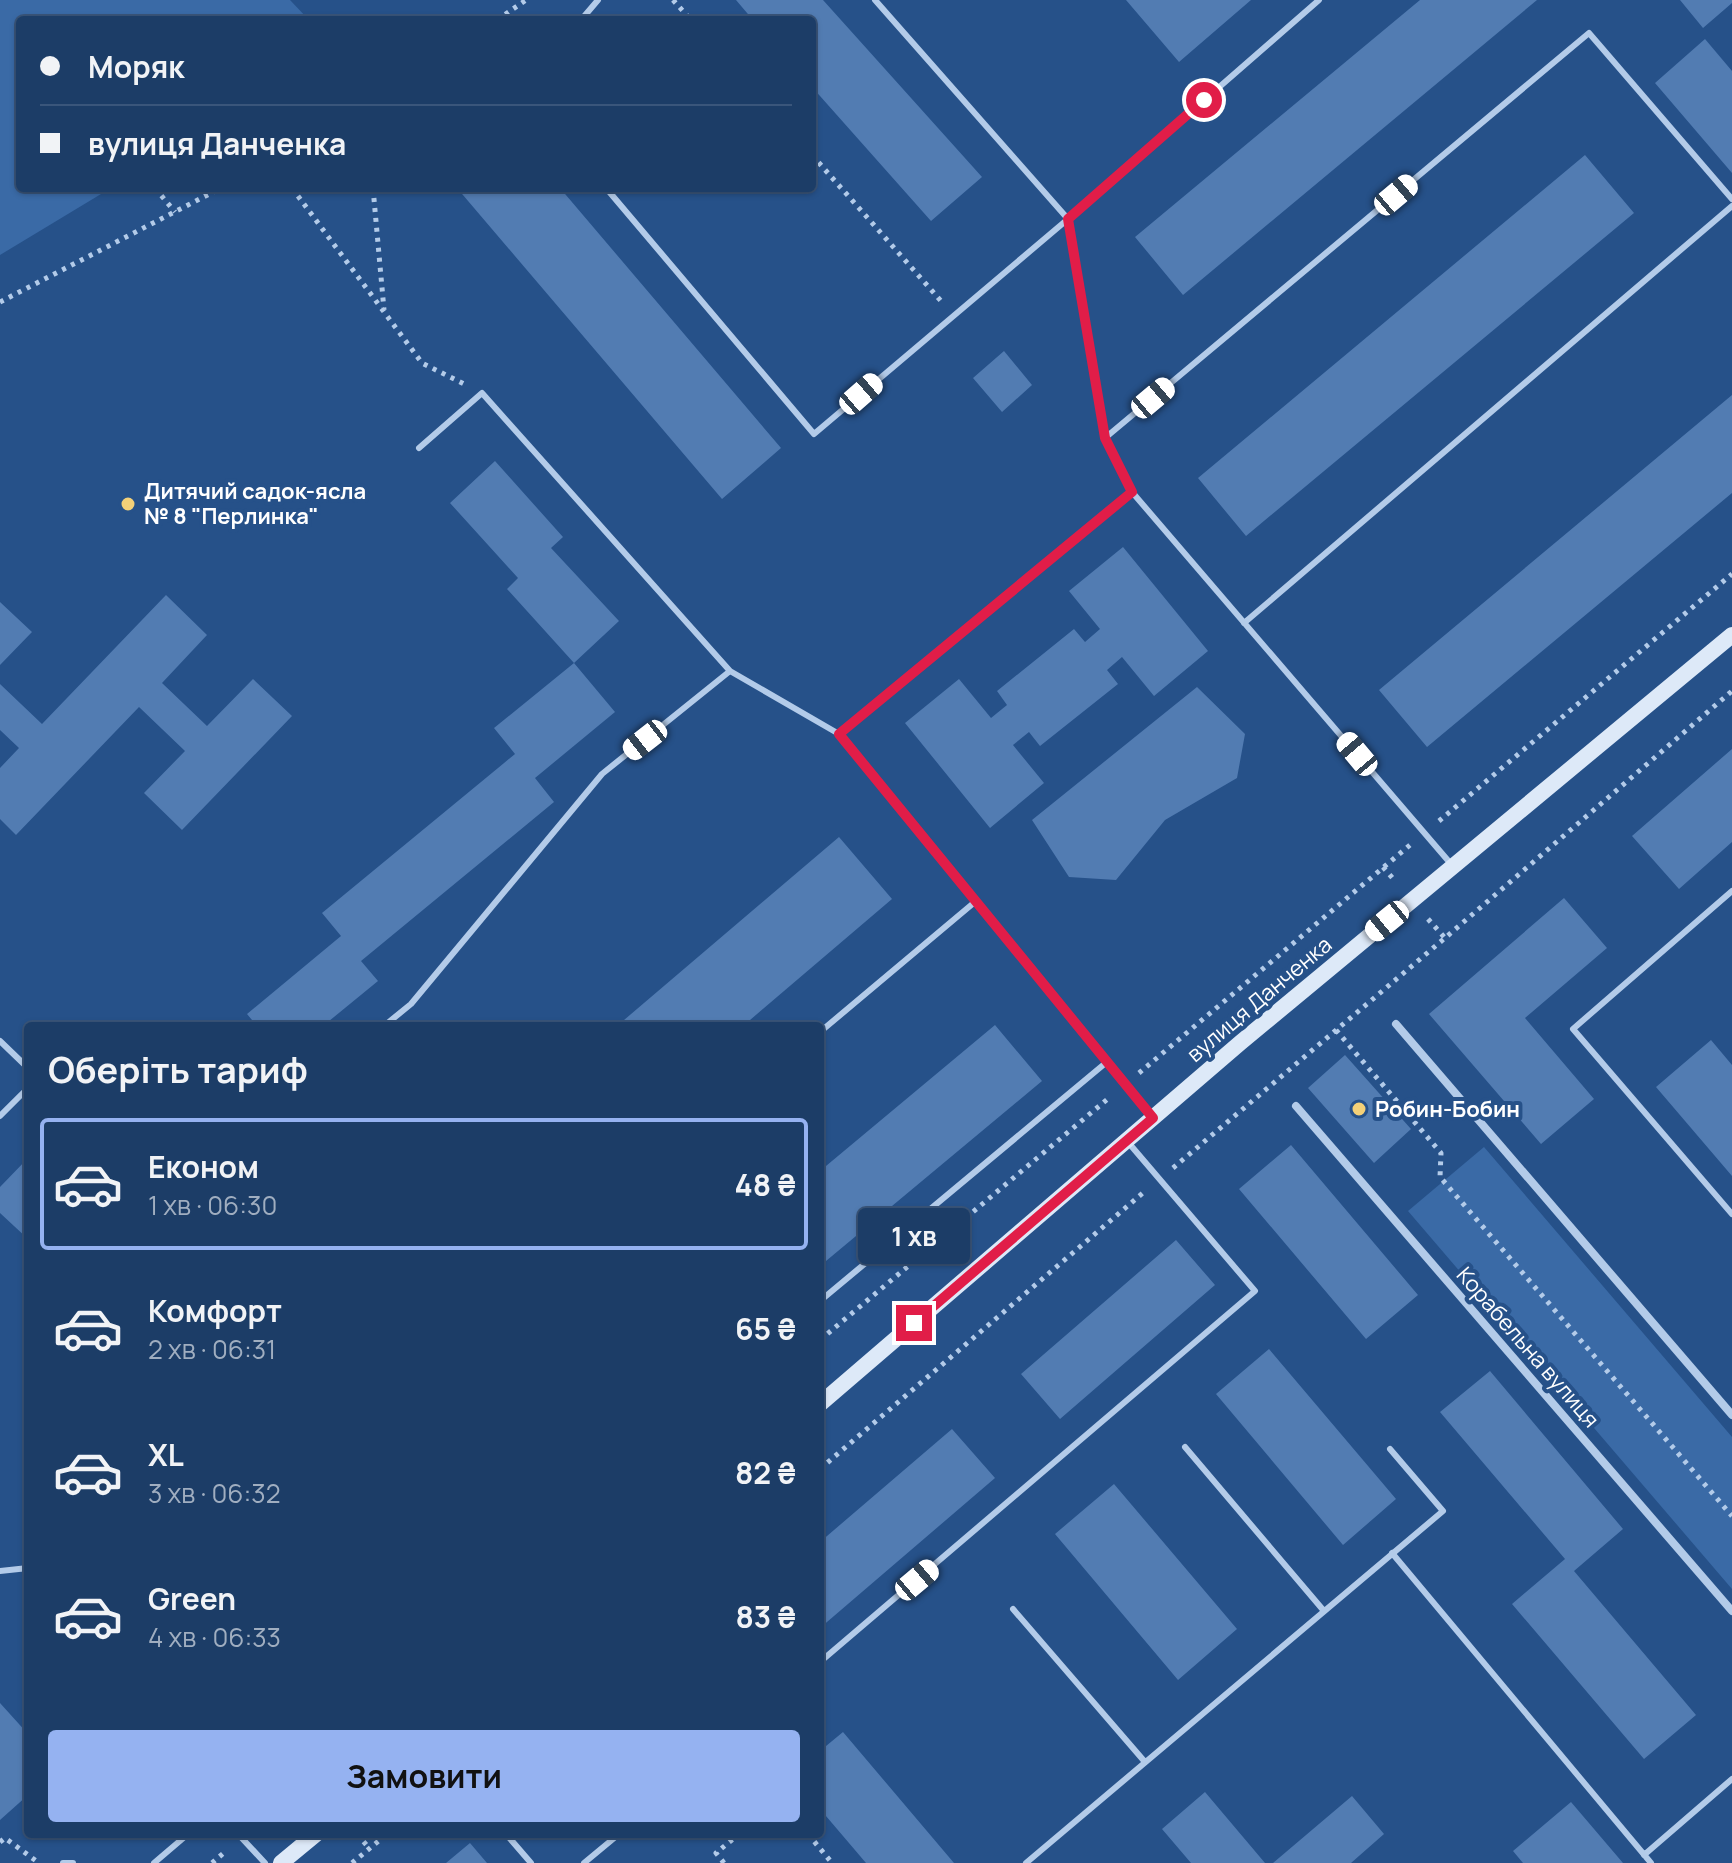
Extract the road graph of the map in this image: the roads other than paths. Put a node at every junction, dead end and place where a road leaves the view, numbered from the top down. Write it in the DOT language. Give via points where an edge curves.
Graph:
graph roads {
  1 [pos="598,0"];
  2 [pos="875,0"];
  3 [pos="1318,0"];
  4 [pos="584,16"];
  5 [pos="609,192"];
  6 [pos="1732,199"];
  7 [pos="1732,206"];
  8 [pos="1068,219"];
  9 [pos="1105,438"];
  10 [pos="419,448"];
  11 [pos="1132,492"];
  12 [pos="1244,623"];
  13 [pos="1732,635"];
  14 [pos="730,671"];
  15 [pos="839,734"];
  16 [pos="1453,866"];
  17 [pos="1732,891"];
  18 [pos="976,901"];
  19 [pos="389,1022"];
  20 [pos="1396,1024"];
  21 [pos="824,1029"];
  22 [pos="0,1041"];
  23 [pos="1108,1061"];
  24 [pos="24,1064"];
  25 [pos="24,1092"];
  26 [pos="1296,1106"];
  27 [pos="0,1116"];
  28 [pos="1153,1118"];
  29 [pos="1127,1141"];
  30 [pos="1732,1214"];
  31 [pos="824,1298"];
  32 [pos="824,1401"];
  33 [pos="1732,1415"];
  34 [pos="1185,1447"];
  35 [pos="1390,1449"];
  36 [pos="1392,1553"];
  37 [pos="24,1568"];
  38 [pos="0,1571"];
  39 [pos="1013,1609"];
  40 [pos="1324,1611"];
  41 [pos="1732,1611"];
  42 [pos="824,1659"];
  43 [pos="1145,1762"];
  44 [pos="1732,1779"];
  45 [pos="183,1838"];
  46 [pos="242,1838"];
  47 [pos="312,1838"];
  48 [pos="509,1838"];
  49 [pos="614,1838"];
  50 [pos="1644,1855"];
  51 [pos="289,1861"];
  52 [pos="63,1863"];
  53 [pos="73,1863"];
  54 [pos="154,1863"];
  55 [pos="265,1863"];
  56 [pos="531,1863"];
  57 [pos="584,1863"];
  58 [pos="1026,1863"];
  59 [pos="1651,1863"];
  1 -- 4 [label="lane"];
  2 -- 8 [label="lane"];
  3 -- 8 [label="lane"];
  5 -- 8 [label="lane" via="814,434"];
  6 -- 9 [label="lane" via="1589,33"];
  7 -- 12 [label="lane"];
  8 -- 9 [label="lane"];
  9 -- 11 [label="lane"];
  10 -- 14 [label="lane" via="482,393"];
  11 -- 12 [label="lane"];
  11 -- 15 [label="lane"];
  12 -- 16 [label="lane"];
  13 -- 16 [label="street, вулиця Данченка"];
  14 -- 15 [label="lane"];
  14 -- 19 [label="lane" via="602,774 411,1004"];
  15 -- 18 [label="lane"];
  16 -- 28 [label="street, вулиця Данченка"];
  17 -- 30 [label="lane" via="1573,1029"];
  18 -- 21 [label="lane"];
  18 -- 23 [label="lane"];
  20 -- 33 [label="street"];
  22 -- 24 [label="lane"];
  23 -- 28 [label="lane"];
  23 -- 31 [label="lane"];
  25 -- 27 [label="lane"];
  26 -- 41 [label="street, Корабельна вулиця"];
  28 -- 29 [label="street, вулиця Данченка"];
  29 -- 32 [label="street, вулиця Данченка"];
  29 -- 42 [label="lane" via="1255,1291"];
  34 -- 40 [label="lane"];
  35 -- 36 [label="lane" via="1443,1511"];
  36 -- 40 [label="lane"];
  36 -- 50 [label="lane"];
  37 -- 38 [label="lane"];
  39 -- 43 [label="lane"];
  40 -- 43 [label="lane"];
  43 -- 58 [label="lane"];
  44 -- 50 [label="lane"];
  45 -- 54 [label="lane"];
  46 -- 55 [label="lane"];
  47 -- 51 [label="street"];
  48 -- 56 [label="lane"];
  49 -- 57 [label="lane"];
  50 -- 59 [label="lane"];
  52 -- 53 [label="lane"];
}
